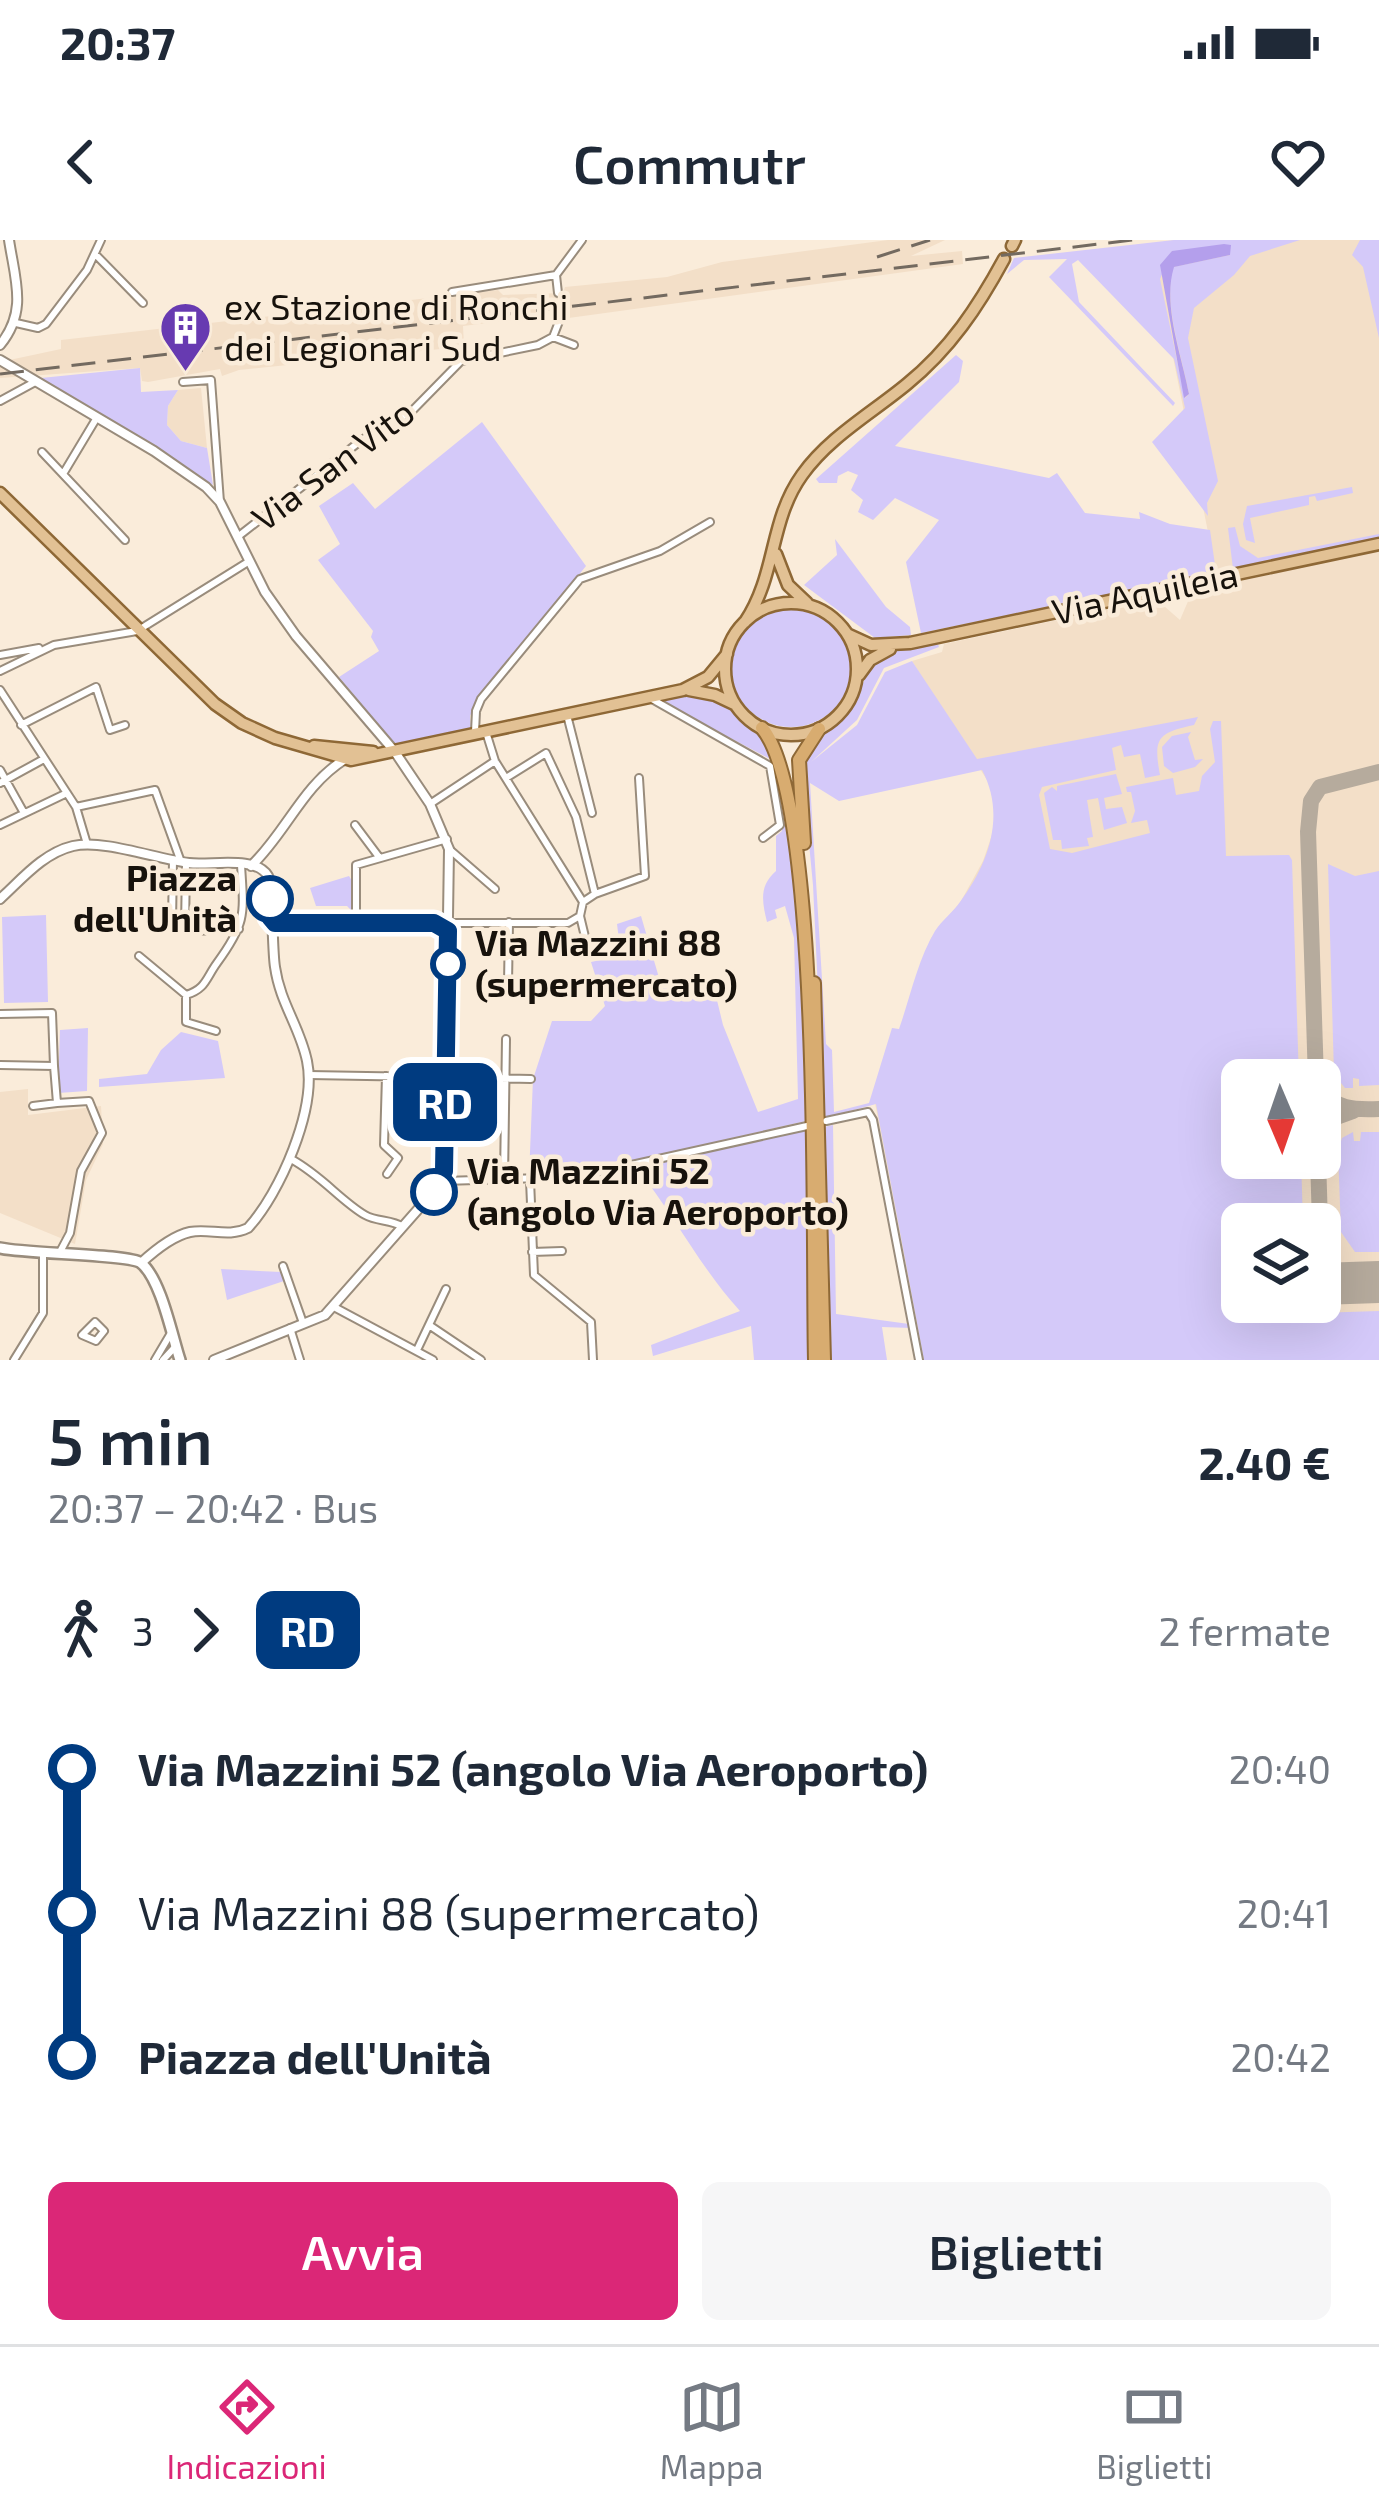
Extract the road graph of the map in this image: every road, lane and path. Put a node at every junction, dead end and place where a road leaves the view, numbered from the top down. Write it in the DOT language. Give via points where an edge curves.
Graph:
graph roads {
  1 [pos="9,240"];
  2 [pos="101,240"];
  3 [pos="582,240"];
  4 [pos="95,254"];
  5 [pos="1004,259"];
  6 [pos="556,275"];
  7 [pos="452,292"];
  8 [pos="558,293"];
  9 [pos="143,303"];
  10 [pos="560,319"];
  11 [pos="16,323"];
  12 [pos="553,338"];
  13 [pos="0,345"];
  14 [pos="574,345"];
  15 [pos="0,360"];
  16 [pos="35,382"];
  17 [pos="183,382"];
  18 [pos="0,401"];
  19 [pos="96,419"];
  20 [pos="42,452"];
  21 [pos="63,473"];
  22 [pos="0,493"];
  23 [pos="220,502"];
  24 [pos="710,522"];
  25 [pos="240,535"];
  26 [pos="125,540"];
  27 [pos="776,540"];
  28 [pos="1379,544"];
  29 [pos="248,562"];
  30 [pos="809,605"];
  31 [pos="745,622"];
  32 [pos="137,631"];
  33 [pos="847,634"];
  34 [pos="910,643"];
  35 [pos="727,654"];
  36 [pos="0,655"];
  37 [pos="14,657"];
  38 [pos="0,671"];
  39 [pos="856,680"];
  40 [pos="0,690"];
  41 [pos="683,690"];
  42 [pos="656,697"];
  43 [pos="736,706"];
  44 [pos="567,715"];
  45 [pos="125,724"];
  46 [pos="21,725"];
  47 [pos="762,728"];
  48 [pos="819,729"];
  49 [pos="481,733"];
  50 [pos="273,737"];
  51 [pos="313,752"];
  52 [pos="376,752"];
  53 [pos="395,752"];
  54 [pos="44,759"];
  55 [pos="344,759"];
  56 [pos="495,761"];
  57 [pos="0,770"];
  58 [pos="319,778"];
  59 [pos="506,778"];
  60 [pos="639,778"];
  61 [pos="3,782"];
  62 [pos="67,794"];
  63 [pos="430,804"];
  64 [pos="76,807"];
  65 [pos="24,813"];
  66 [pos="592,813"];
  67 [pos="0,825"];
  68 [pos="355,825"];
  69 [pos="763,838"];
  70 [pos="87,844"];
  71 [pos="448,844"];
  72 [pos="379,857"];
  73 [pos="179,865"];
  74 [pos="246,865"];
  75 [pos="495,889"];
  76 [pos="596,894"];
  77 [pos="0,899"];
  78 [pos="583,902"];
  79 [pos="580,916"];
  80 [pos="355,917"];
  81 [pos="271,921"];
  82 [pos="508,922"];
  83 [pos="445,926"];
  84 [pos="185,928"];
  85 [pos="239,928"];
  86 [pos="586,945"];
  87 [pos="139,956"];
  88 [pos="508,984"];
  89 [pos="185,995"];
  90 [pos="0,1014"];
  91 [pos="215,1031"];
  92 [pos="506,1039"];
  93 [pos="0,1065"];
  94 [pos="54,1066"];
  95 [pos="309,1075"];
  96 [pos="386,1076"];
  97 [pos="445,1078"];
  98 [pos="505,1078"];
  99 [pos="531,1079"];
  100 [pos="57,1103"];
  101 [pos="33,1106"];
  102 [pos="826,1121"];
  103 [pos="807,1126"];
  104 [pos="292,1159"];
  105 [pos="387,1174"];
  106 [pos="443,1180"];
  107 [pos="530,1180"];
  108 [pos="504,1181"];
  109 [pos="404,1228"];
  110 [pos="0,1248"];
  111 [pos="61,1250"];
  112 [pos="562,1251"];
  113 [pos="532,1252"];
  114 [pos="43,1255"];
  115 [pos="141,1263"];
  116 [pos="283,1266"];
  117 [pos="446,1289"];
  118 [pos="334,1307"];
  119 [pos="303,1323"];
  120 [pos="428,1324"];
  121 [pos="290,1328"];
  122 [pos="171,1333"];
  123 [pos="176,1347"];
  124 [pos="417,1350"];
  125 [pos="158,1358"];
  126 [pos="479,1359"];
  127 [pos="14,1360"];
  128 [pos="180,1360"];
  129 [pos="214,1360"];
  130 [pos="300,1360"];
  131 [pos="433,1360"];
  132 [pos="593,1360"];
  133 [pos="819,1360"];
  134 [pos="919,1360"];
  1 -- 11 [label="street"];
  2 -- 4 [label="street"];
  3 -- 6 [label="street"];
  4 -- 9 [label="street"];
  4 -- 11 [label="street" via="46,324"];
  5 -- 27 [label="main road" via="938,356 811,464"];
  6 -- 7 [label="street"];
  6 -- 8 [label="street"];
  10 -- 12 [label="street"];
  11 -- 13 [label="street"];
  12 -- 14 [label="street"];
  12 -- 25 [label="street, Via San Vito" via="461,361 410,412"];
  15 -- 16 [label="street"];
  16 -- 18 [label="street"];
  16 -- 19 [label="street"];
  17 -- 23 [label="street" via="211,380"];
  19 -- 21 [label="street"];
  19 -- 23 [label="street"];
  20 -- 21 [label="street"];
  21 -- 26 [label="street"];
  22 -- 32 [label="main road"];
  23 -- 25 [label="street"];
  24 -- 49 [label="street" via="660,551 580,579 481,699"];
  25 -- 29 [label="street"];
  27 -- 30 [label="main road" via="788,585"];
  27 -- 31 [label="main road" via="763,595"];
  28 -- 34 [label="main road, Via Aquileia"];
  29 -- 32 [label="street"];
  29 -- 53 [label="street" via="296,636"];
  30 -- 31 [label="main road" via="779,604"];
  30 -- 33 [label="main road"];
  31 -- 35 [label="main road"];
  32 -- 37 [label="street"];
  32 -- 50 [label="main road" via="215,704"];
  33 -- 34 [label="main road, Via Aquileia" via="871,645"];
  33 -- 39 [label="main road"];
  34 -- 39 [label="main road, Via Aquileia" via="870,660"];
  35 -- 41 [label="main road"];
  35 -- 43 [label="main road"];
  36 -- 37 [label="street"];
  37 -- 38 [label="street"];
  39 -- 48 [label="main road" via="848,703"];
  40 -- 46 [label="street"];
  41 -- 42 [label="main road"];
  41 -- 43 [label="main road"];
  42 -- 44 [label="main road"];
  42 -- 69 [label="street" via="770,766 780,825"];
  43 -- 47 [label="main road"];
  44 -- 49 [label="main road"];
  44 -- 66 [label="street"];
  45 -- 46 [label="street" via="110,730 96,688"];
  46 -- 54 [label="street"];
  47 -- 48 [label="main road" via="794,735"];
  47 -- 133 [label="highway" via="787,786 800,885"];
  48 -- 133 [label="highway" via="803,749 798,774 818,1056"];
  49 -- 53 [label="main road"];
  49 -- 56 [label="street"];
  50 -- 51 [label="main road"];
  50 -- 52 [label="main road"];
  51 -- 55 [label="main road"];
  51 -- 58 [label="street" via="322,762"];
  52 -- 53 [label="main road"];
  52 -- 55 [label="street"];
  53 -- 55 [label="main road"];
  53 -- 63 [label="street"];
  54 -- 61 [label="street"];
  54 -- 62 [label="street"];
  55 -- 58 [label="street"];
  56 -- 59 [label="street"];
  56 -- 63 [label="street"];
  57 -- 61 [label="street"];
  58 -- 74 [label="street" via="269,852"];
  59 -- 76 [label="street" via="546,753 576,818"];
  59 -- 78 [label="street"];
  60 -- 76 [label="street" via="645,876"];
  61 -- 65 [label="street"];
  62 -- 64 [label="street"];
  62 -- 65 [label="street"];
  63 -- 71 [label="street"];
  64 -- 70 [label="street"];
  64 -- 73 [label="street" via="155,790"];
  65 -- 67 [label="street"];
  68 -- 72 [label="street"];
  70 -- 73 [label="street"];
  70 -- 77 [label="street" via="42,861"];
  71 -- 72 [label="street"];
  71 -- 75 [label="street"];
  71 -- 83 [label="street"];
  72 -- 80 [label="street" via="355,867"];
  73 -- 74 [label="street"];
  73 -- 84 [label="street"];
  73 -- 84 [label="street" via="170,919"];
  74 -- 81 [label="street" via="270,881"];
  74 -- 85 [label="street"];
  76 -- 78 [label="street"];
  78 -- 79 [label="street"];
  79 -- 82 [label="street"];
  79 -- 86 [label="street"];
  80 -- 81 [label="street"];
  80 -- 83 [label="street"];
  81 -- 95 [label="street" via="279,995"];
  82 -- 83 [label="street"];
  82 -- 88 [label="street"];
  83 -- 97 [label="street"];
  84 -- 85 [label="street"];
  85 -- 89 [label="street" via="204,986"];
  87 -- 89 [label="street"];
  89 -- 91 [label="street" via="186,1022"];
  90 -- 94 [label="street" via="52,1013"];
  92 -- 98 [label="street"];
  93 -- 94 [label="street"];
  94 -- 100 [label="street"];
  95 -- 96 [label="street"];
  95 -- 104 [label="street"];
  96 -- 97 [label="street"];
  96 -- 105 [label="street" via="384,1145 398,1158"];
  97 -- 98 [label="street"];
  97 -- 106 [label="street"];
  98 -- 99 [label="street"];
  98 -- 108 [label="street"];
  100 -- 101 [label="street"];
  100 -- 111 [label="street" via="89,1100 102,1133 81,1171"];
  102 -- 134 [label="street" via="862,1112 873,1120"];
  103 -- 107 [label="street" via="577,1177"];
  104 -- 109 [label="street" via="368,1218"];
  104 -- 115 [label="street" via="248,1228 191,1232"];
  106 -- 108 [label="street"];
  106 -- 109 [label="street"];
  107 -- 108 [label="street"];
  107 -- 113 [label="street"];
  109 -- 118 [label="street"];
  110 -- 114 [label="main road"];
  112 -- 113 [label="street"];
  113 -- 132 [label="street" via="534,1275 591,1322"];
  114 -- 115 [label="main road"];
  114 -- 127 [label="street" via="43,1312"];
  115 -- 122 [label="main road"];
  116 -- 119 [label="street"];
  117 -- 120 [label="street"];
  118 -- 119 [label="street"];
  118 -- 124 [label="street"];
  119 -- 121 [label="street"];
  120 -- 124 [label="street"];
  120 -- 126 [label="street"];
  121 -- 129 [label="street"];
  121 -- 130 [label="street"];
  122 -- 123 [label="main road"];
  122 -- 125 [label="street"];
  123 -- 125 [label="street"];
  123 -- 128 [label="main road"];
  124 -- 131 [label="street"];
}
